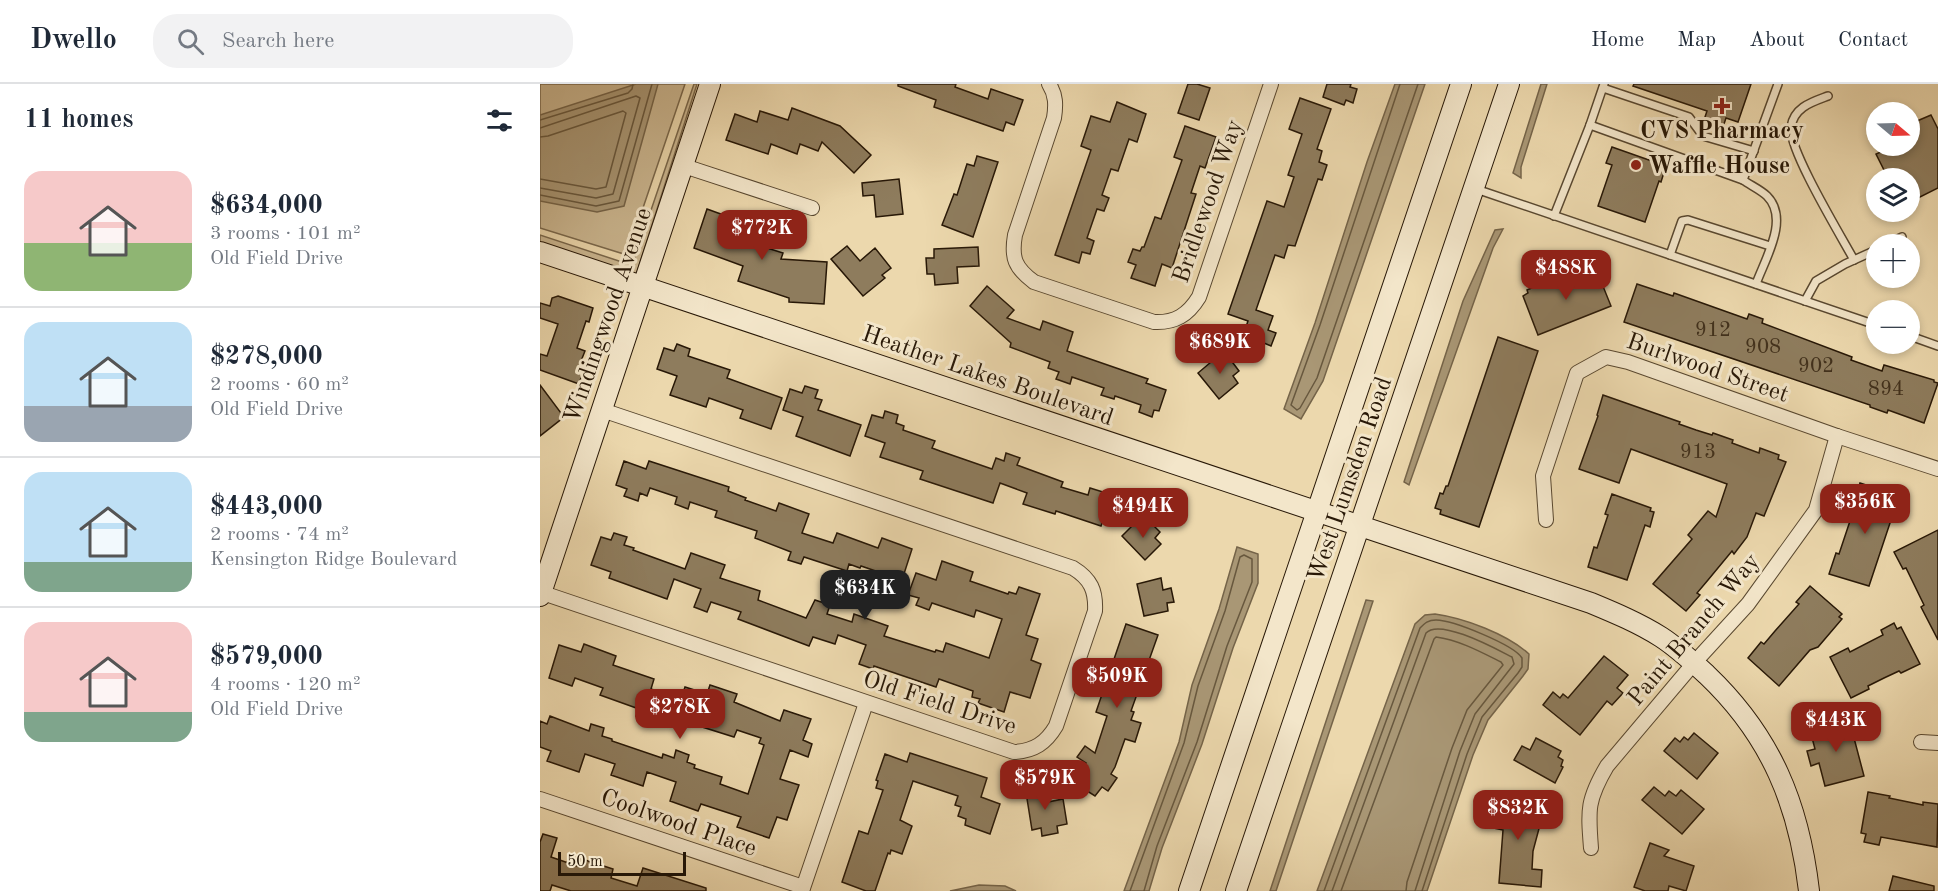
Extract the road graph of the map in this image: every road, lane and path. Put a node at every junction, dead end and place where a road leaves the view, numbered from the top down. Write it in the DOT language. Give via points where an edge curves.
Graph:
graph roads {
  1 [pos="710,84"];
  2 [pos="1049,84"];
  3 [pos="1271,84"];
  4 [pos="1461,84"];
  5 [pos="1778,84"];
  6 [pos="1603,86"];
  7 [pos="1505,88"];
  8 [pos="1828,96"];
  9 [pos="1590,124"];
  10 [pos="1754,151"];
  11 [pos="684,166"];
  12 [pos="1743,180"];
  13 [pos="1474,188"];
  14 [pos="812,208"];
  15 [pos="1554,216"];
  16 [pos="1770,246"];
  17 [pos="540,252"];
  18 [pos="1670,255"];
  19 [pos="1866,255"];
  20 [pos="1854,260"];
  21 [pos="1756,284"];
  22 [pos="644,287"];
  23 [pos="1805,301"];
  24 [pos="1866,322"];
  25 [pos="1920,340"];
  26 [pos="1938,346"];
  27 [pos="602,410"];
  28 [pos="1837,436"];
  29 [pos="1938,468"];
  30 [pos="1316,512"];
  31 [pos="1546,520"];
  32 [pos="1360,527"];
  33 [pos="540,593"];
  34 [pos="1694,663"];
  35 [pos="866,703"];
  36 [pos="1921,742"];
  37 [pos="1938,742"];
  38 [pos="540,799"];
  39 [pos="1591,848"];
  40 [pos="803,889"];
  41 [pos="1189,891"];
  42 [pos="1236,891"];
  43 [pos="1809,891"];
  1 -- 11 [label="street, Windingwood Avenue"];
  2 -- 3 [label="street, Bridlewood Way" via="1057,104 1015,235 1015,263 1034,282 1154,322 1168,323 1192,309 1199,297"];
  4 -- 30 [label="street, West Lumsden Road"];
  5 -- 10 [label="lane"];
  6 -- 9 [label="lane"];
  6 -- 10 [label="lane" via="1689,117 1703,136"];
  7 -- 13 [label="street, West Lumsden Road"];
  8 -- 20 [label="lane" via="1801,107 1791,127 1796,153"];
  9 -- 12 [label="lane"];
  9 -- 15 [label="lane"];
  10 -- 12 [label="lane"];
  11 -- 14 [label="street"];
  11 -- 22 [label="street, Windingwood Avenue"];
  12 -- 16 [label="lane" via="1767,196 1775,209 1778,220"];
  13 -- 15 [label="lane"];
  13 -- 32 [label="street, West Lumsden Road"];
  15 -- 18 [label="lane"];
  16 -- 18 [label="lane" via="1688,220 1682,221"];
  16 -- 21 [label="lane"];
  17 -- 22 [label="street, Heather Lakes Boulevard"];
  18 -- 21 [label="lane"];
  19 -- 20 [label="lane"];
  20 -- 23 [label="lane" via="1816,281"];
  21 -- 23 [label="lane"];
  22 -- 27 [label="street, Windingwood Avenue"];
  22 -- 30 [label="street, Heather Lakes Boulevard"];
  23 -- 24 [label="lane"];
  25 -- 26 [label="lane"];
  27 -- 33 [label="street, Windingwood Avenue"];
  27 -- 35 [label="street, Old Field Drive" via="1073,568 1091,584 1096,597 1095,611 1056,726 1039,746 1014,752"];
  28 -- 29 [label="street, Burlwood Street"];
  28 -- 31 [label="street, Burlwood Street" via="1606,357 1577,373 1544,476"];
  28 -- 34 [label="street, Paint Branch Way" via="1816,510 1748,604"];
  30 -- 32 [label="street, Heather Lakes Boulevard"];
  30 -- 41 [label="street, West Lumsden Road"];
  32 -- 34 [label="street, Heather Lakes Boulevard" via="1591,603 1648,629"];
  32 -- 42 [label="street, West Lumsden Road"];
  33 -- 35 [label="street, Old Field Drive"];
  34 -- 39 [label="street, Paint Branch Way" via="1597,783 1588,812"];
  34 -- 43 [label="street, Heather Lakes Boulevard" via="1740,709 1773,760 1798,827"];
  35 -- 40 [label="street"];
  36 -- 37 [label="street"];
  38 -- 40 [label="street, Coolwood Place"];
}
